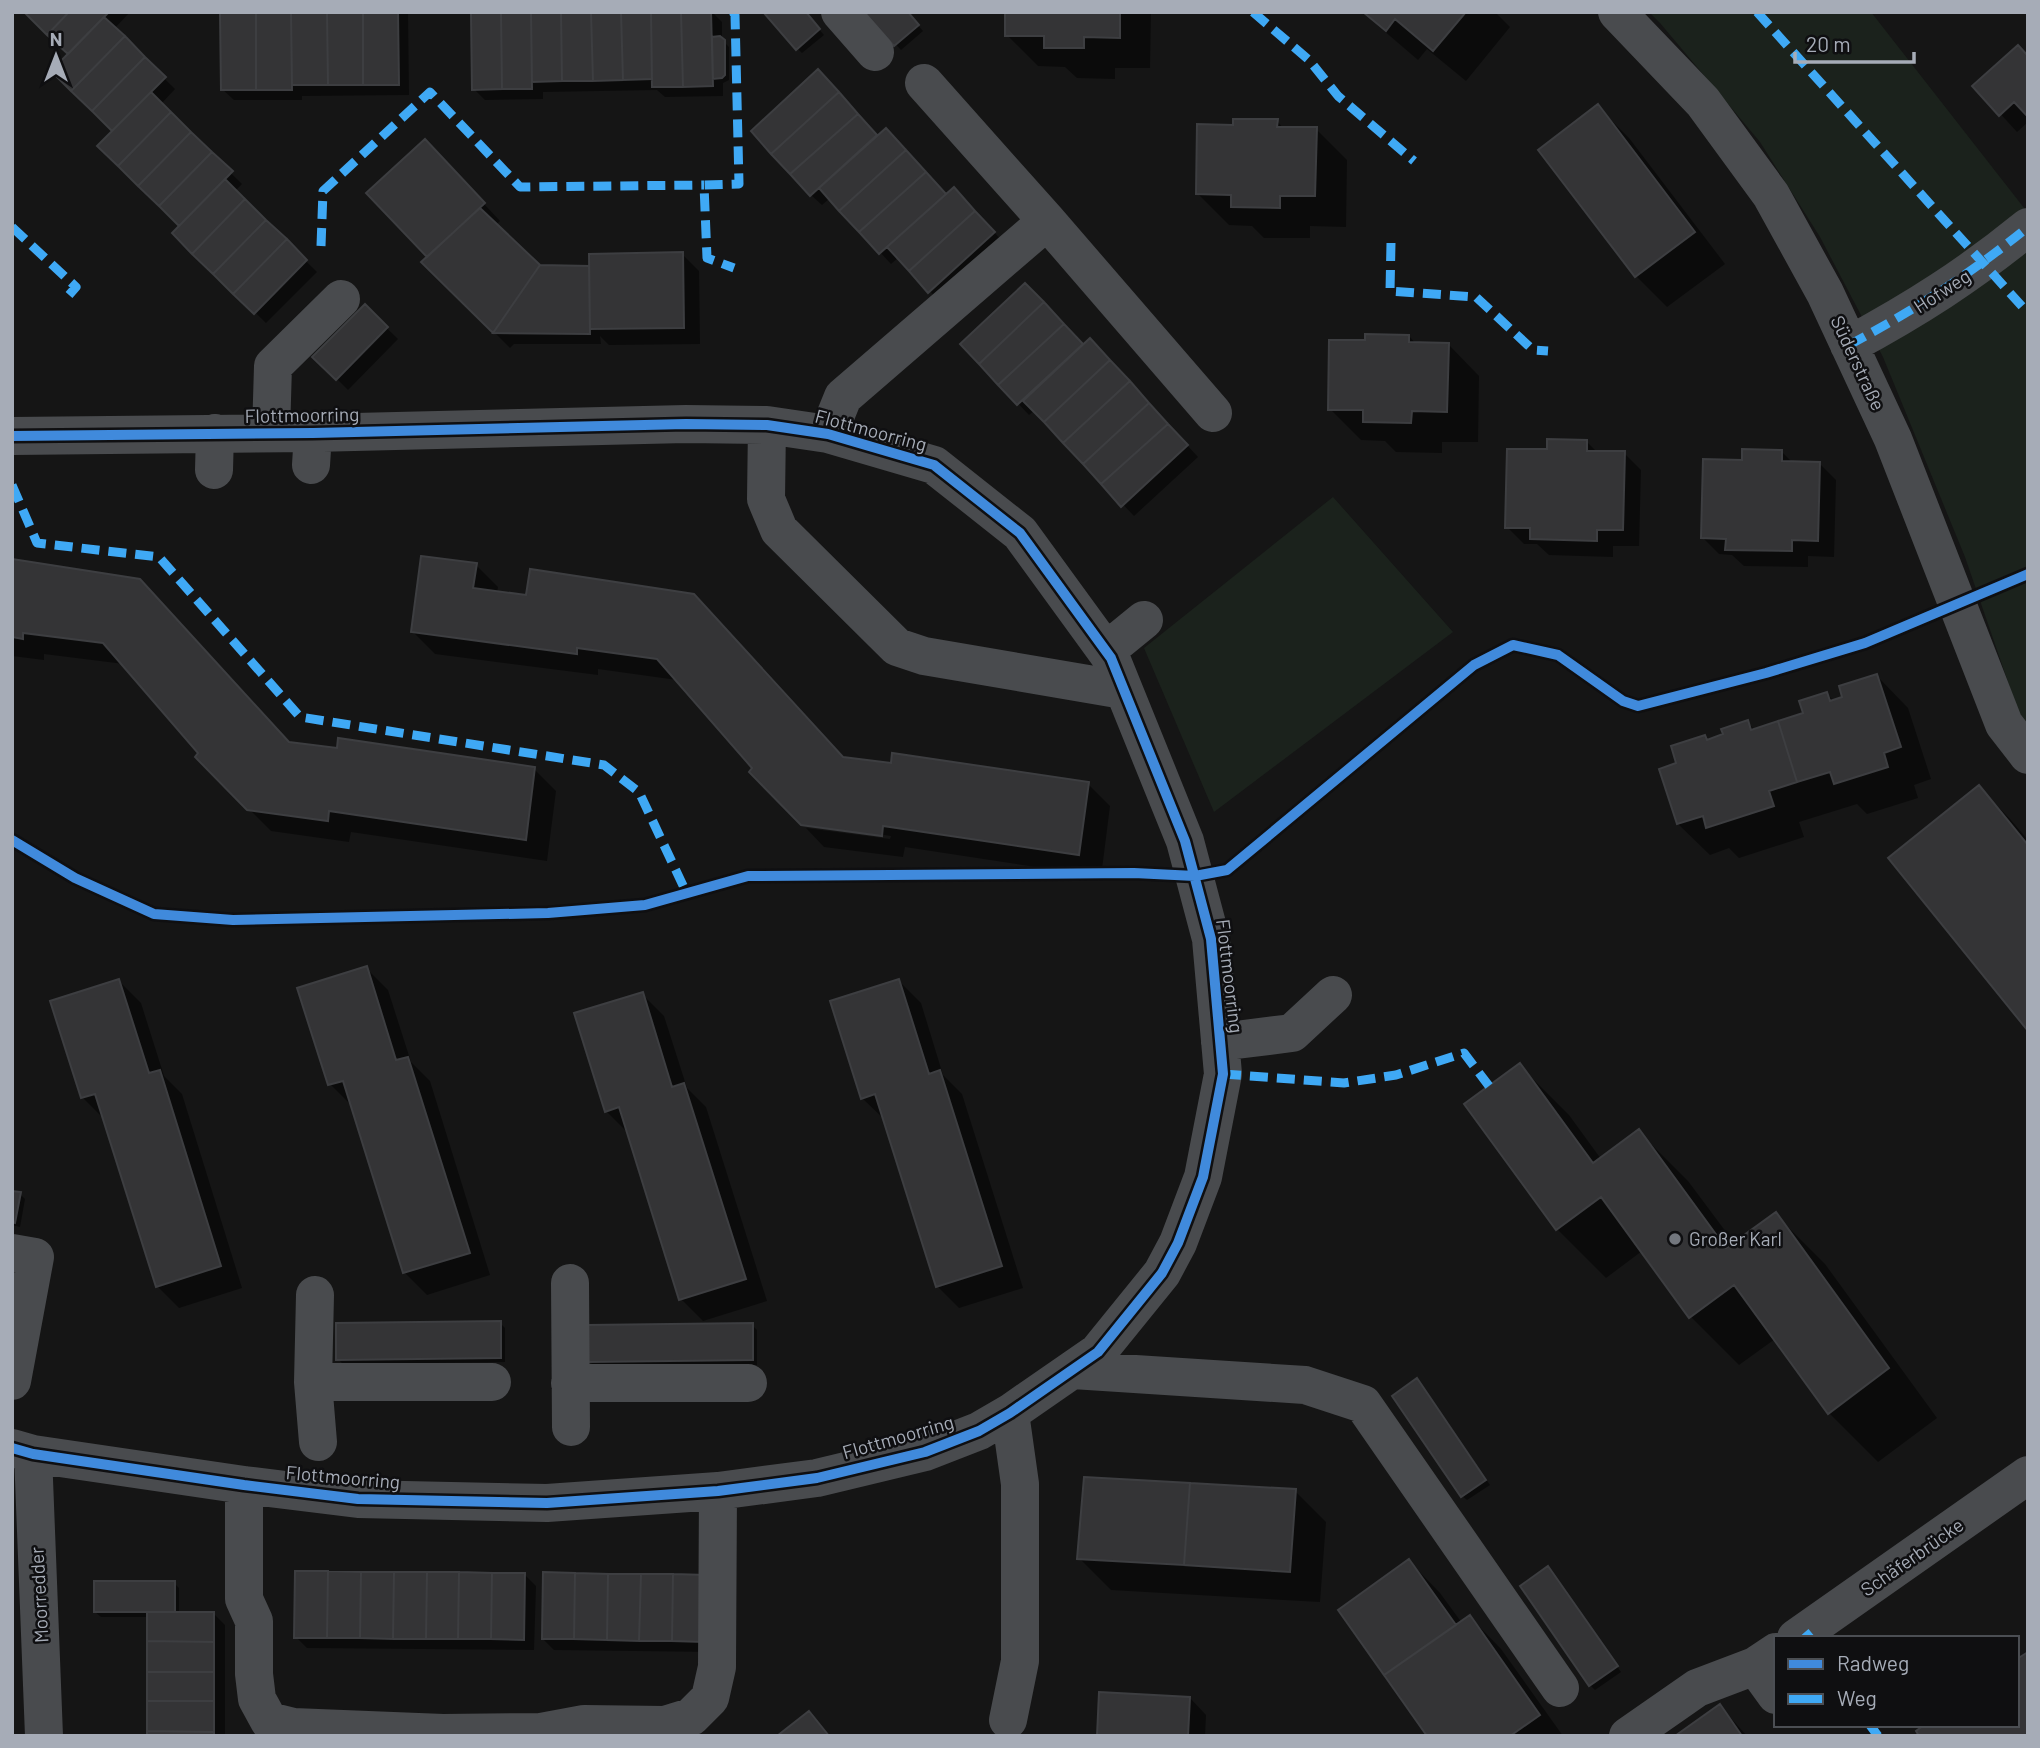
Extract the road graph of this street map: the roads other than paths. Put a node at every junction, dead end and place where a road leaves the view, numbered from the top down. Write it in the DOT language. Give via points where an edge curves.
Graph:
graph roads {
  1 [pos="840,12"];
  2 [pos="1617,12"];
  3 [pos="875,52"];
  4 [pos="924,83"];
  5 [pos="1047,222"];
  6 [pos="2028,227"];
  7 [pos="341,299"];
  8 [pos="1849,345"];
  9 [pos="1213,413"];
  10 [pos="768,425"];
  11 [pos="271,433"];
  12 [pos="828,434"];
  13 [pos="12,436"];
  14 [pos="1144,620"];
  15 [pos="1106,651"];
  16 [pos="1123,690"];
  17 [pos="2028,755"];
  18 [pos="1333,995"];
  19 [pos="1220,1042"];
  20 [pos="12,1253"];
  21 [pos="570,1283"];
  22 [pos="315,1295"];
  23 [pos="1073,1370"];
  24 [pos="12,1381"];
  25 [pos="313,1382"];
  26 [pos="492,1382"];
  27 [pos="570,1383"];
  28 [pos="748,1383"];
  29 [pos="1010,1413"];
  30 [pos="571,1427"];
  31 [pos="318,1442"];
  32 [pos="22,1451"];
  33 [pos="2028,1475"];
  34 [pos="244,1485"];
  35 [pos="718,1491"];
  36 [pos="1800,1636"];
  37 [pos="27,1645"];
  38 [pos="1769,1671"];
  39 [pos="1560,1688"];
  40 [pos="1008,1720"];
  41 [pos="44,1736"];
  42 [pos="1629,1736"];
  1 -- 3 [label="street"];
  2 -- 8 [label="street, Süderstraße" via="1703,102 1771,195"];
  4 -- 5 [label="street"];
  5 -- 9 [label="street"];
  5 -- 12 [label="street" via="843,397"];
  6 -- 8 [label="street, Hofweg" via="1911,312"];
  7 -- 11 [label="street" via="273,366"];
  8 -- 17 [label="street, Süderstraße" via="1893,439 2004,724"];
  10 -- 11 [label="street, Flottmoorring" via="687,424 312,449"];
  10 -- 12 [label="street, Flottmoorring"];
  10 -- 16 [label="street" via="766,499 779,530 897,647 924,656"];
  11 -- 13 [label="street, Flottmoorring" via="214,452"];
  12 -- 15 [label="street, Flottmoorring" via="934,465 1020,533"];
  14 -- 15 [label="street"];
  15 -- 16 [label="street, Flottmoorring"];
  16 -- 19 [label="street, Flottmoorring" via="1185,841 1212,939"];
  18 -- 19 [label="street" via="1292,1032"];
  19 -- 23 [label="street, Flottmoorring" via="1223,1074 1203,1177 1178,1243 1162,1273 1098,1352"];
  20 -- 24 [label="street" via="35,1257"];
  21 -- 27 [label="street"];
  22 -- 25 [label="street"];
  23 -- 29 [label="street, Flottmoorring"];
  23 -- 39 [label="street" via="1305,1385 1363,1404"];
  25 -- 26 [label="street"];
  25 -- 31 [label="street"];
  27 -- 28 [label="street"];
  27 -- 30 [label="street"];
  29 -- 35 [label="street, Flottmoorring" via="979,1432 925,1452 817,1478"];
  29 -- 40 [label="street" via="1020,1484 1020,1661"];
  32 -- 34 [label="street, Flottmoorring"];
  32 -- 37 [label="street, Moorredder"];
  33 -- 36 [label="street, Schäferbrücke"];
  34 -- 35 [label="street, Flottmoorring" via="358,1499 547,1503"];
  34 -- 35 [label="street" via="244,1599 254,1621 257,1699 269,1721 293,1727 443,1733 541,1732 584,1724 665,1725 691,1717 710,1698 717,1667"];
  37 -- 41 [label="street, Moorredder"];
  38 -- 42 [label="street" via="1698,1688"];
}
